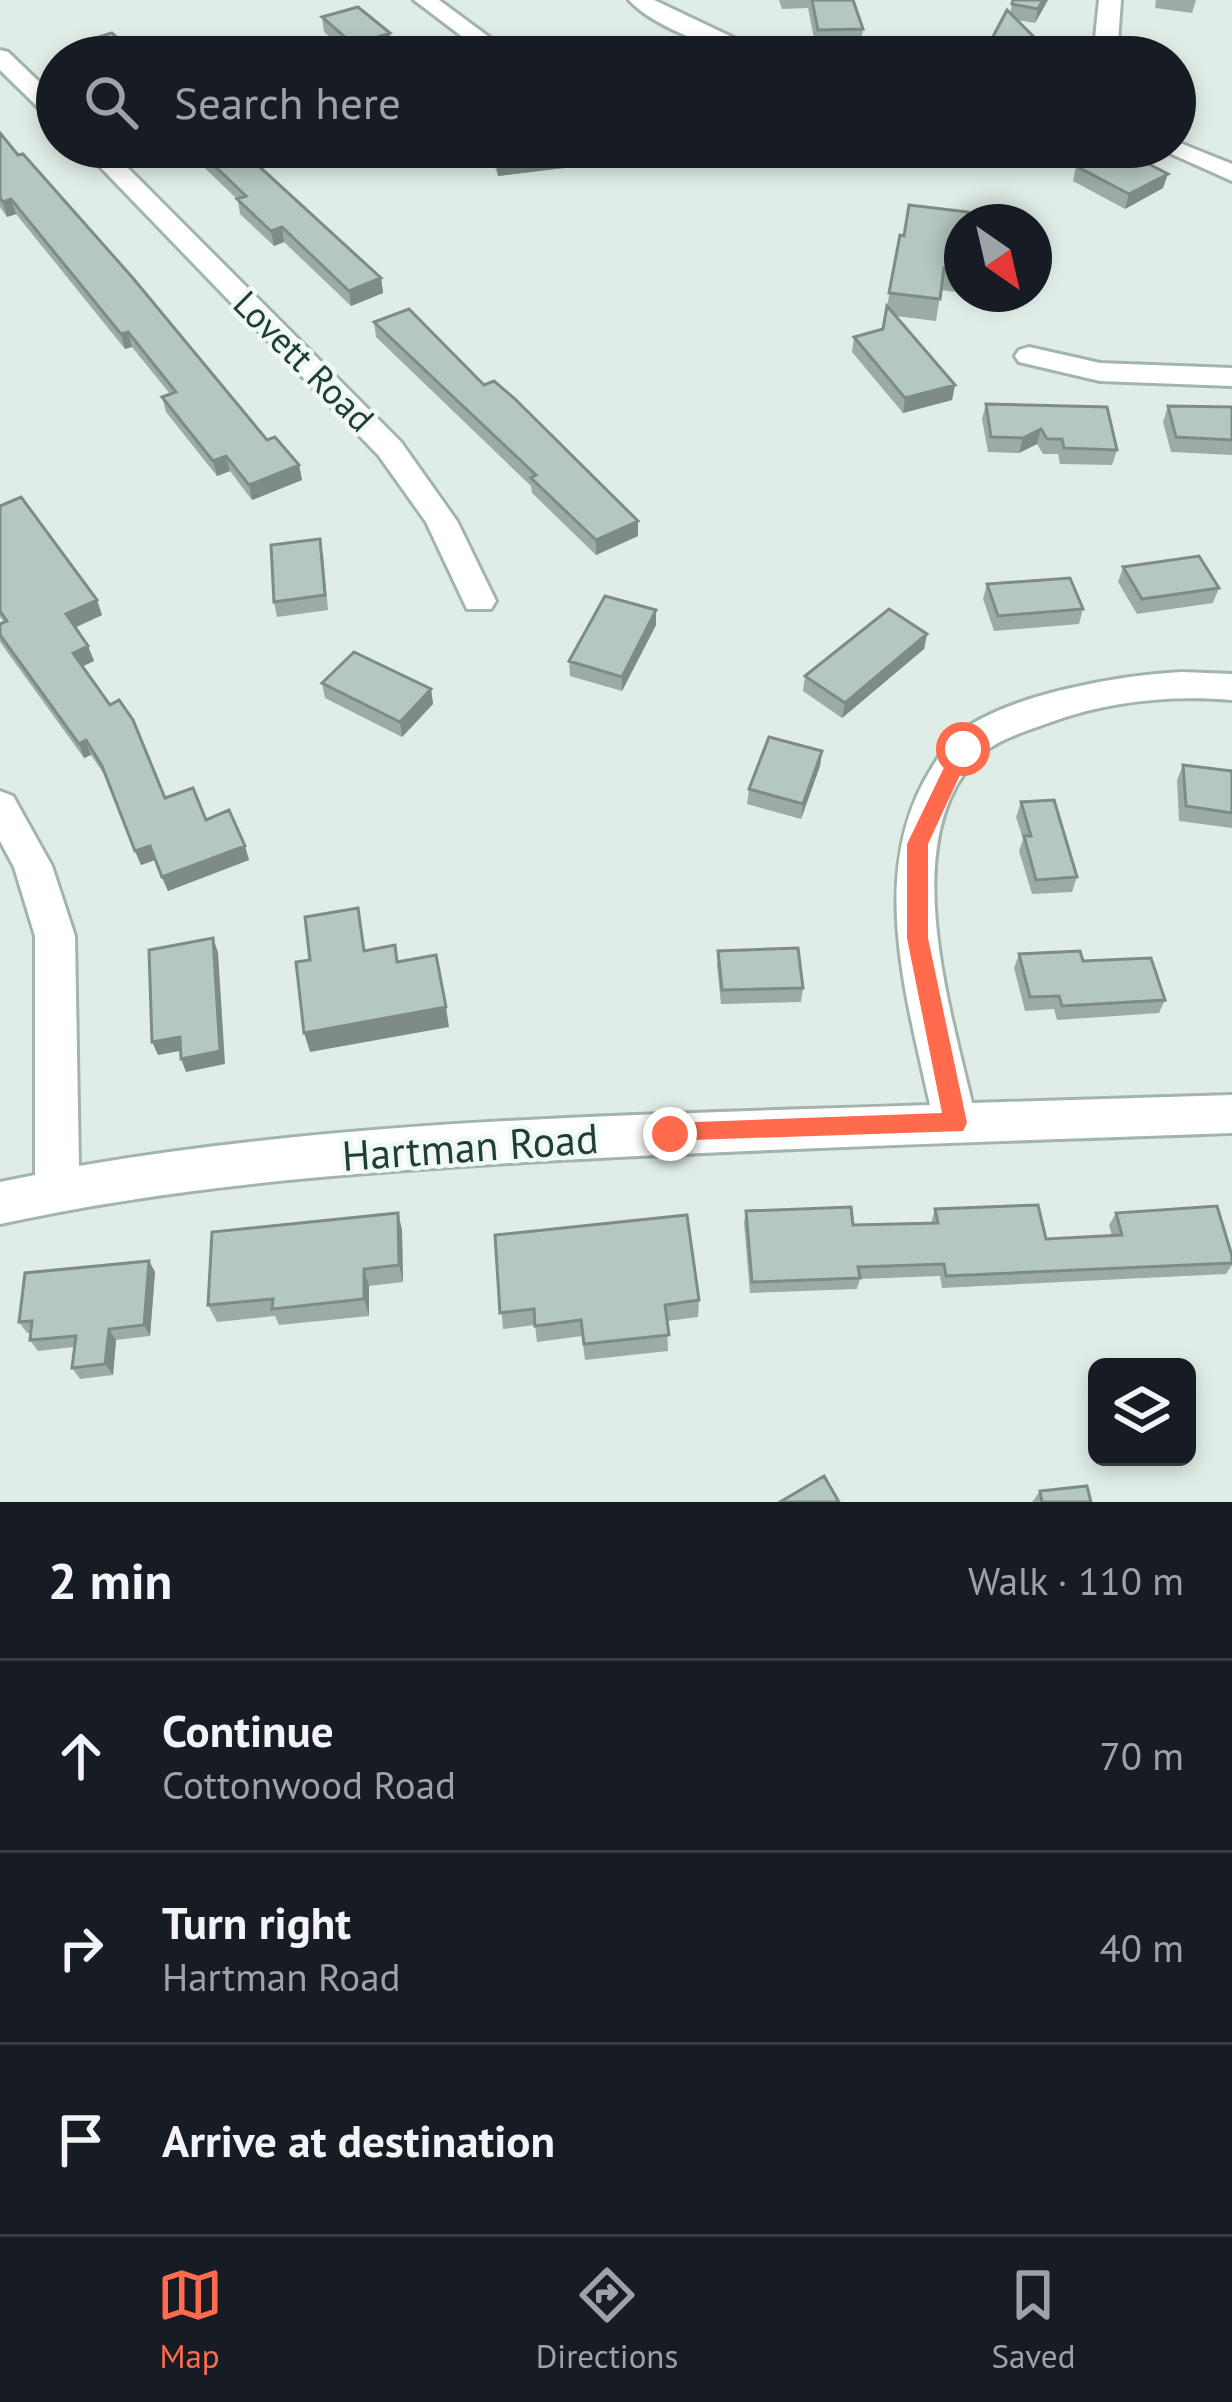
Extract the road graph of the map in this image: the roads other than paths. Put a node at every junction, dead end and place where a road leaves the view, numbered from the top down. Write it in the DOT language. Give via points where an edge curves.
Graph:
graph roads {
  1 [pos="424,0"];
  2 [pos="640,0"];
  3 [pos="1110,0"];
  4 [pos="475,36"];
  5 [pos="718,36"];
  6 [pos="1107,36"];
  7 [pos="0,57"];
  8 [pos="36,92"];
  9 [pos="1196,158"];
  10 [pos="114,168"];
  11 [pos="1232,173"];
  12 [pos="1029,356"];
  13 [pos="1232,377"];
  14 [pos="479,601"];
  15 [pos="1232,687"];
  16 [pos="0,806"];
  17 [pos="1232,1114"];
  18 [pos="955,1123"];
  19 [pos="57,1189"];
  20 [pos="0,1203"];
  1 -- 4 [label="street"];
  2 -- 5 [label="street"];
  3 -- 6 [label="street"];
  7 -- 8 [label="street"];
  9 -- 11 [label="street"];
  10 -- 14 [label="street, Lovett Road" via="390,448 434,503"];
  12 -- 13 [label="street" via="1100,372"];
  15 -- 18 [label="street" via="1070,700 963,749 918,844 917,938"];
  16 -- 19 [label="street" via="33,866 55,936"];
  17 -- 18 [label="street, Hartman Road"];
  18 -- 19 [label="street, Hartman Road" via="361,1152"];
  19 -- 20 [label="street, Hartman Road"];
}
